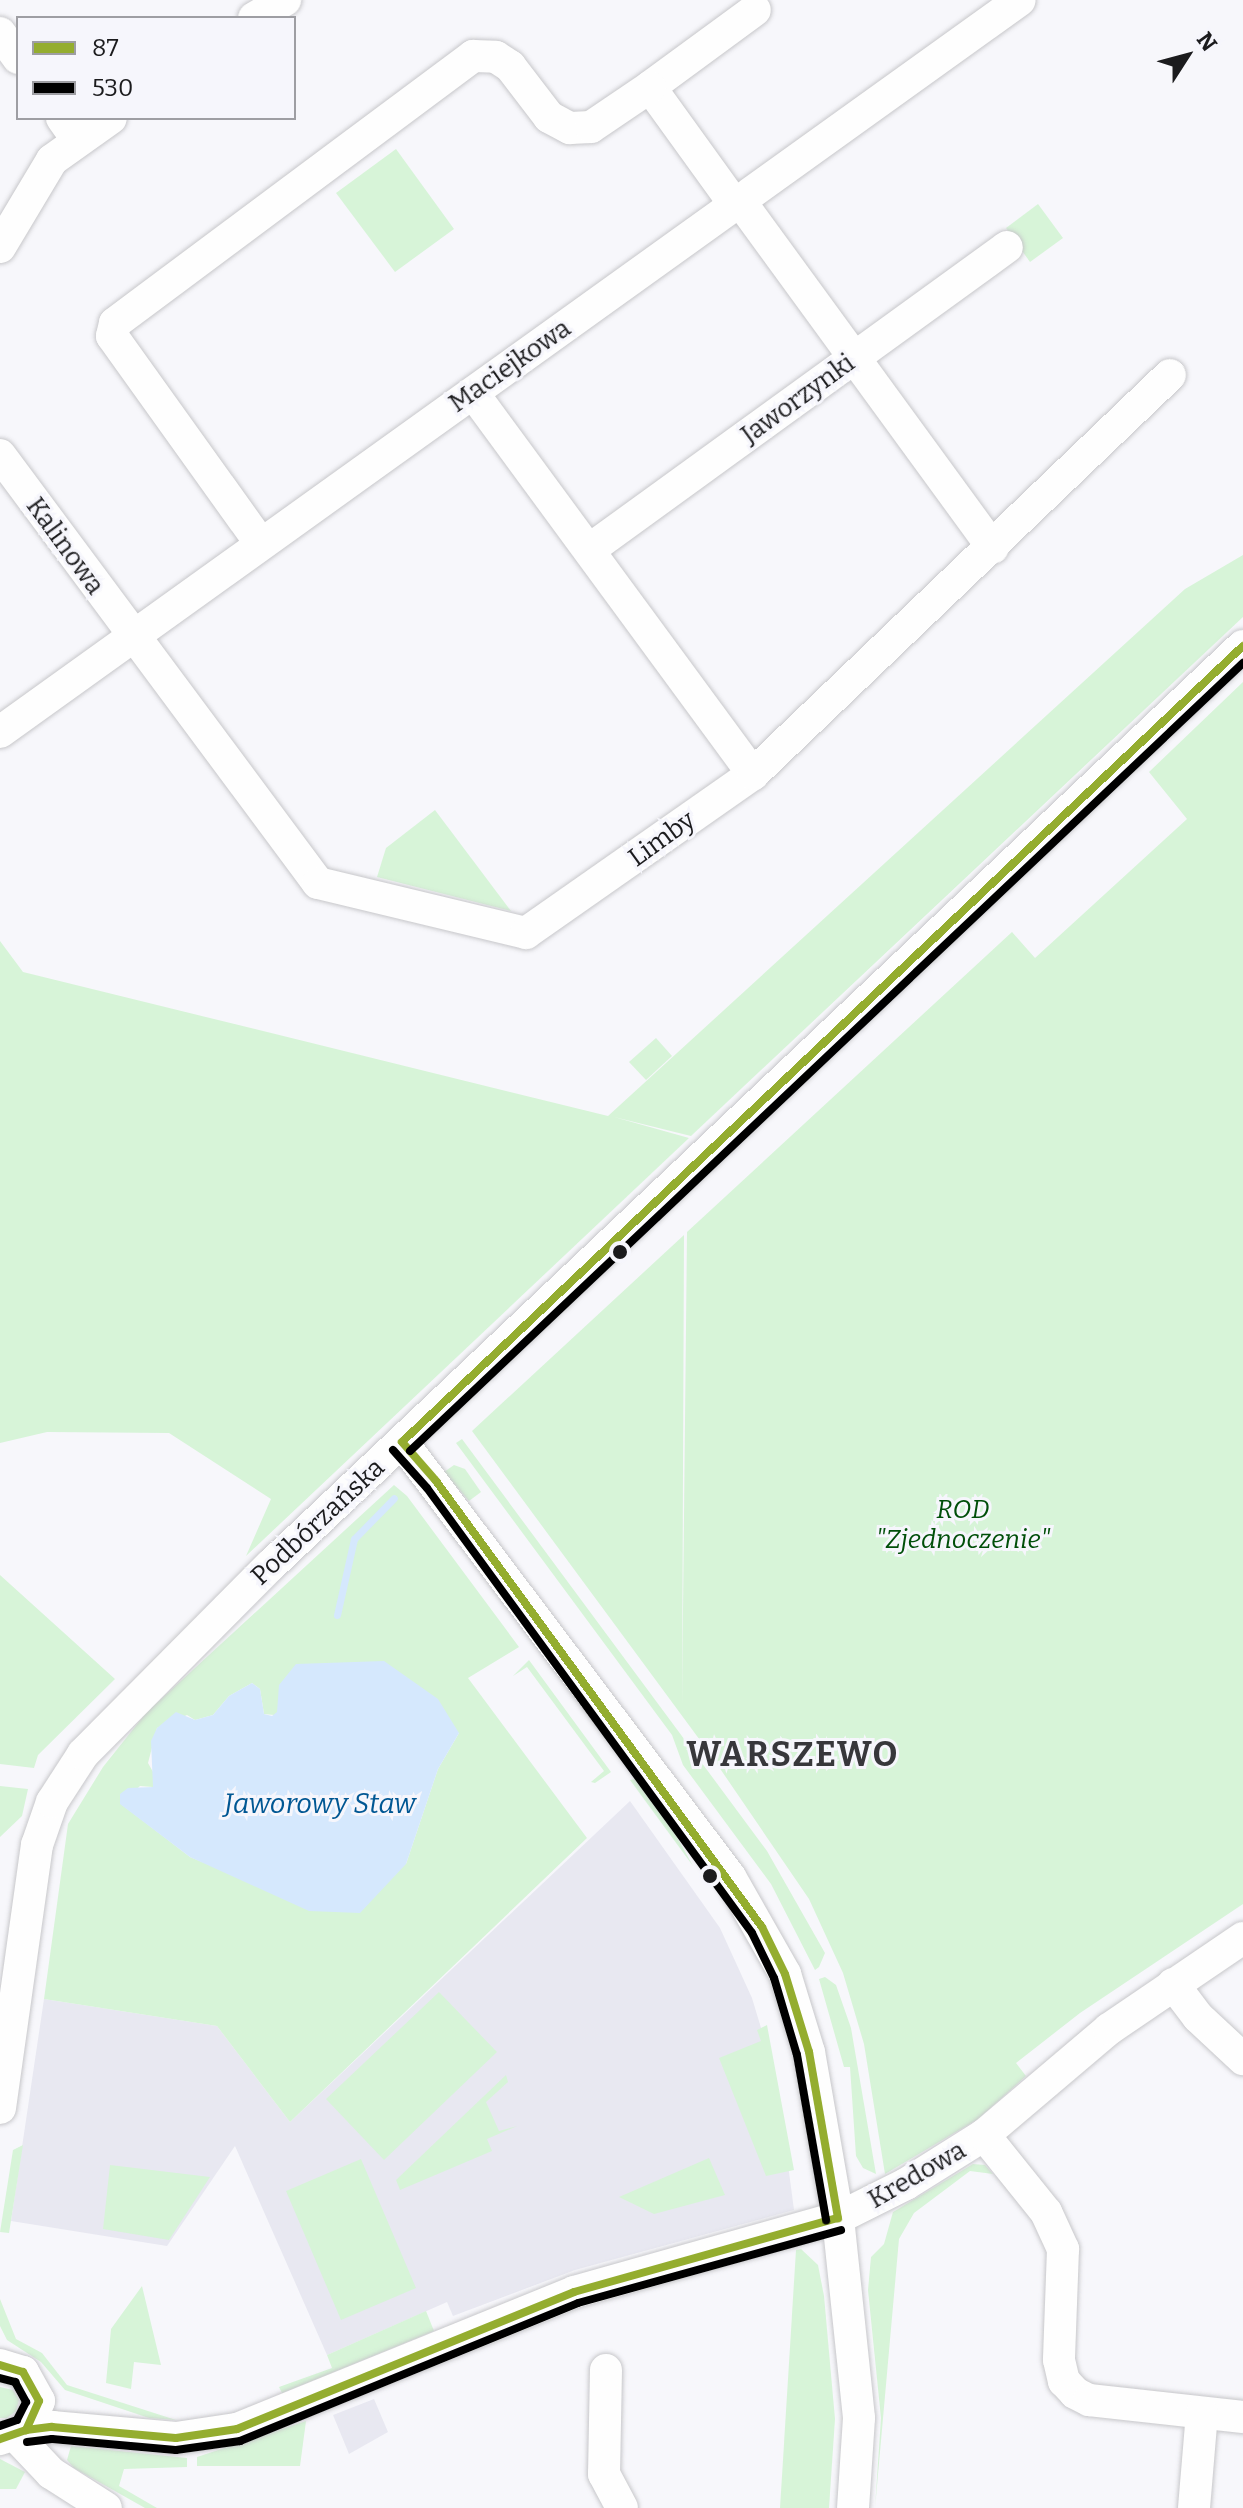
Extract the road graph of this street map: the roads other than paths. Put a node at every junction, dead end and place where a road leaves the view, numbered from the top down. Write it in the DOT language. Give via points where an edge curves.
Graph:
graph roads {
  1 [pos="285,0"];
  2 [pos="1020,0"];
  3 [pos="755,10"];
  4 [pos="257,16"];
  5 [pos="0,33"];
  6 [pos="16,55"];
  7 [pos="650,87"];
  8 [pos="104,120"];
  9 [pos="70,130"];
  10 [pos="737,203"];
  11 [pos="0,247"];
  12 [pos="1007,247"];
  13 [pos="854,358"];
  14 [pos="1170,375"];
  15 [pos="473,393"];
  16 [pos="0,455"];
  17 [pos="261,544"];
  18 [pos="993,548"];
  19 [pos="589,550"];
  20 [pos="131,637"];
  21 [pos="1243,646"];
  22 [pos="0,732"];
  23 [pos="753,774"];
  24 [pos="402,1442"];
  25 [pos="1243,1938"];
  26 [pos="1173,1984"];
  27 [pos="1243,2059"];
  28 [pos="0,2108"];
  29 [pos="984,2135"];
  30 [pos="838,2218"];
  31 [pos="3,2362"];
  32 [pos="606,2370"];
  33 [pos="36,2390"];
  34 [pos="1202,2413"];
  35 [pos="1243,2417"];
  36 [pos="131,2432"];
  37 [pos="14,2435"];
  38 [pos="106,2508"];
  39 [pos="622,2508"];
  40 [pos="853,2508"];
  41 [pos="1194,2508"];
  1 -- 4 [label="street"];
  2 -- 10 [label="street, Maciejkowa"];
  3 -- 7 [label="street"];
  5 -- 6 [label="street"];
  7 -- 10 [label="street"];
  7 -- 17 [label="street" via="591,127 570,128 549,117 510,66 496,57 473,56 115,323 112,336"];
  8 -- 9 [label="street"];
  9 -- 11 [label="street"];
  10 -- 13 [label="street"];
  10 -- 15 [label="street, Maciejkowa"];
  12 -- 13 [label="street, Jaworzynki"];
  13 -- 18 [label="street"];
  13 -- 19 [label="street, Jaworzynki"];
  14 -- 18 [label="street, Limby"];
  15 -- 17 [label="street, Maciejkowa"];
  15 -- 19 [label="street"];
  16 -- 20 [label="street, Kalinowa"];
  17 -- 20 [label="street, Maciejkowa"];
  18 -- 23 [label="street, Limby"];
  19 -- 23 [label="street"];
  20 -- 22 [label="street, Maciejkowa"];
  20 -- 23 [label="street, Limby" via="318,883 526,933"];
  21 -- 24 [label="street, Podbórzańska"];
  24 -- 28 [label="street, Podbórzańska" via="140,1694 83,1754 59,1790 34,1860"];
  24 -- 30 [label="street" via="436,1481 762,1927 785,1974 809,2052"];
  25 -- 26 [label="street, Kredowa"];
  26 -- 27 [label="street" via="1198,2017"];
  26 -- 29 [label="street, Kredowa" via="1109,2029"];
  29 -- 30 [label="street, Kredowa" via="900,2188"];
  29 -- 34 [label="street" via="1046,2212 1063,2249 1059,2360 1064,2381 1089,2400"];
  30 -- 36 [label="street, Kredowa" via="574,2292 249,2425 191,2438"];
  30 -- 40 [label="street" via="859,2418"];
  31 -- 33 [label="street, Kredowa" via="23,2372"];
  32 -- 39 [label="street" via="604,2474"];
  33 -- 36 [label="street, Kredowa"];
  33 -- 37 [label="street" via="37,2412"];
  34 -- 35 [label="street"];
  34 -- 41 [label="street"];
  36 -- 37 [label="street, Kredowa"];
  37 -- 38 [label="street" via="51,2473"];
}
